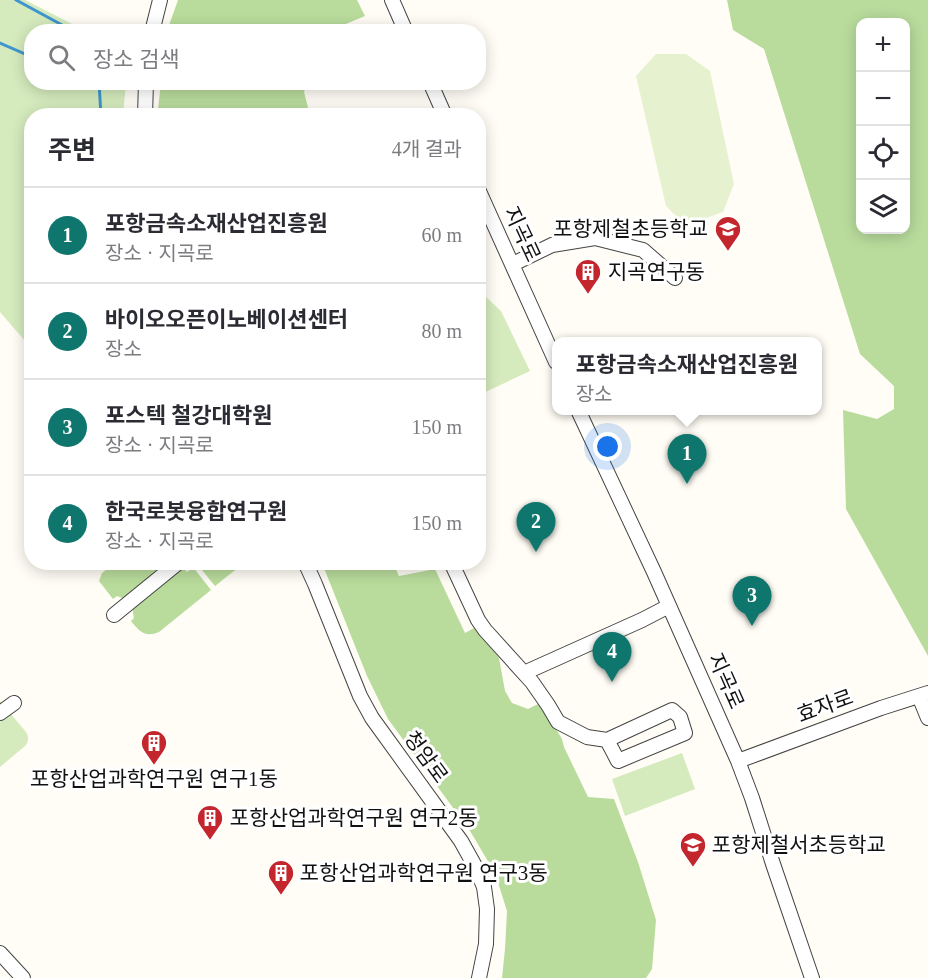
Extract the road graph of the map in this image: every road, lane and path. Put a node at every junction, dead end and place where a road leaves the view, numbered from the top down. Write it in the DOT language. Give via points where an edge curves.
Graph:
graph roads {
  1 [pos="160,0"];
  2 [pos="392,0"];
  3 [pos="154,24"];
  4 [pos="402,24"];
  5 [pos="146,90"];
  6 [pos="434,90"];
  7 [pos="145,108"];
  8 [pos="441,108"];
  9 [pos="486,207"];
  10 [pos="513,264"];
  11 [pos="675,278"];
  12 [pos="552,353"];
  13 [pos="580,415"];
  14 [pos="169,570"];
  15 [pos="309,570"];
  16 [pos="455,570"];
  17 [pos="669,606"];
  18 [pos="114,615"];
  19 [pos="524,673"];
  20 [pos="923,694"];
  21 [pos="14,703"];
  22 [pos="0,713"];
  23 [pos="928,718"];
  24 [pos="607,740"];
  25 [pos="738,761"];
  26 [pos="0,954"];
  27 [pos="479,975"];
  28 [pos="23,978"];
  29 [pos="812,978"];
  1 -- 3 [label="street"];
  2 -- 4 [label="street"];
  5 -- 7 [label="street"];
  6 -- 8 [label="street"];
  9 -- 10 [label="street, 지곡로"];
  10 -- 11 [label="street" via="552,245 595,238 643,250"];
  10 -- 12 [label="street, 지곡로"];
  13 -- 17 [label="street, 지곡로"];
  14 -- 18 [label="street"];
  15 -- 27 [label="street, 청암로" via="372,718 461,841 484,887 488,909"];
  16 -- 19 [label="street" via="478,620"];
  17 -- 19 [label="street"];
  17 -- 25 [label="street, 지곡로"];
  19 -- 24 [label="street" via="558,722 587,737"];
  20 -- 23 [label="street"];
  20 -- 25 [label="street, 효자로"];
  21 -- 22 [label="street"];
  24 -- 24 [label="street" via="618,761 685,733 681,717 672,710"];
  25 -- 29 [label="street, 지곡로"];
  26 -- 28 [label="street"];
}
